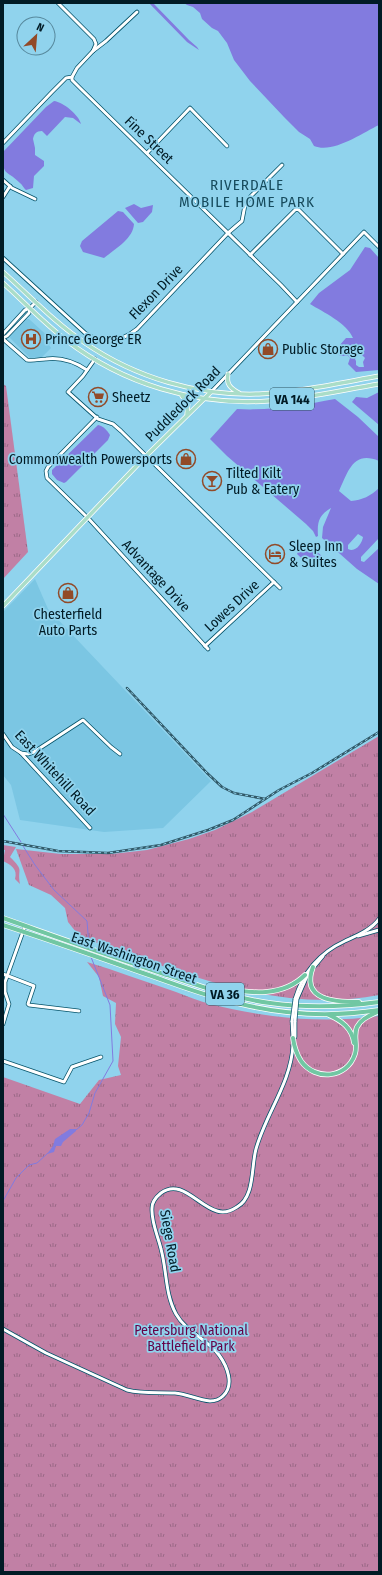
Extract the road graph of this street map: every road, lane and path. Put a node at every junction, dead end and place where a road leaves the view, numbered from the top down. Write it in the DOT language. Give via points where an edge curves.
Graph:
graph roads {
  1 [pos="58,3"];
  2 [pos="137,12"];
  3 [pos="93,50"];
  4 [pos="72,76"];
  5 [pos="3,143"];
  6 [pos="227,146"];
  7 [pos="147,153"];
  8 [pos="282,165"];
  9 [pos="3,180"];
  10 [pos="10,186"];
  11 [pos="3,197"];
  12 [pos="35,200"];
  13 [pos="228,233"];
  14 [pos="379,247"];
  15 [pos="343,254"];
  16 [pos="250,255"];
  17 [pos="3,258"];
  18 [pos="3,272"];
  19 [pos="3,283"];
  20 [pos="36,302"];
  21 [pos="297,302"];
  22 [pos="30,308"];
  23 [pos="3,334"];
  24 [pos="3,339"];
  25 [pos="95,359"];
  26 [pos="87,370"];
  27 [pos="228,374"];
  28 [pos="379,376"];
  29 [pos="379,384"];
  30 [pos="211,392"];
  31 [pos="179,394"];
  32 [pos="240,394"];
  33 [pos="204,399"];
  34 [pos="187,415"];
  35 [pos="97,417"];
  36 [pos="146,456"];
  37 [pos="88,518"];
  38 [pos="274,582"];
  39 [pos="280,588"];
  40 [pos="3,606"];
  41 [pos="205,646"];
  42 [pos="208,649"];
  43 [pos="3,734"];
  44 [pos="21,753"];
  45 [pos="120,754"];
  46 [pos="90,828"];
  47 [pos="3,918"];
  48 [pos="379,922"];
  49 [pos="3,925"];
  50 [pos="24,926"];
  51 [pos="379,930"];
  52 [pos="23,931"];
  53 [pos="355,936"];
  54 [pos="326,952"];
  55 [pos="313,967"];
  56 [pos="3,974"];
  57 [pos="7,975"];
  58 [pos="305,975"];
  59 [pos="196,985"];
  60 [pos="296,999"];
  61 [pos="379,1002"];
  62 [pos="373,1003"];
  63 [pos="79,1011"];
  64 [pos="379,1011"];
  65 [pos="327,1014"];
  66 [pos="3,1024"];
  67 [pos="294,1037"];
  68 [pos="101,1058"];
  69 [pos="3,1061"];
  70 [pos="3,1329"];
  1 -- 3 [label="street" via="94,39 96,44"];
  2 -- 3 [label="street"];
  3 -- 4 [label="street"];
  4 -- 5 [label="street" via="66,78"];
  4 -- 7 [label="street, Fine Street" via="72,80"];
  6 -- 7 [label="street" via="190,108"];
  7 -- 13 [label="street, Fine Street"];
  8 -- 13 [label="street, Flexon Drive" via="250,197 245,205 242,221"];
  9 -- 10 [label="street"];
  10 -- 11 [label="street"];
  10 -- 12 [label="street"];
  13 -- 16 [label="street, Fine Street"];
  13 -- 17 [label="street, Flexon Drive" via="131,333 112,340 88,335"];
  14 -- 15 [label="street, Puddledock Road" via="364,232"];
  15 -- 16 [label="street" via="296,209"];
  15 -- 21 [label="street, Puddledock Road"];
  16 -- 21 [label="street, Fine Street"];
  18 -- 20 [label="main road, VA 144"];
  19 -- 22 [label="main road, VA 144"];
  20 -- 22 [label="street"];
  20 -- 30 [label="main road, VA 144" via="72,334 118,363 157,379"];
  21 -- 27 [label="street, Puddledock Road"];
  22 -- 23 [label="street" via="25,310"];
  22 -- 24 [label="street" via="29,313"];
  22 -- 25 [label="main road, VA 144" via="66,340"];
  24 -- 26 [label="street" via="27,360 58,359 72,362"];
  25 -- 26 [label="street"];
  25 -- 31 [label="main road, VA 144" via="134,379"];
  26 -- 35 [label="street" via="68,392"];
  27 -- 30 [label="street, Puddledock Road"];
  27 -- 32 [label="main road" via="229,386"];
  28 -- 32 [label="main road, VA 144" via="285,392"];
  29 -- 33 [label="main road, VA 144" via="269,401"];
  30 -- 32 [label="main road, VA 144"];
  30 -- 33 [label="main road, Puddledock Road"];
  31 -- 33 [label="main road, VA 144"];
  31 -- 34 [label="main road" via="188,403"];
  33 -- 34 [label="main road, Puddledock Road"];
  34 -- 36 [label="main road, Puddledock Road"];
  35 -- 36 [label="street" via="117,427"];
  35 -- 37 [label="street, Advantage Drive" via="46,471 47,478"];
  36 -- 37 [label="main road, Puddledock Road"];
  36 -- 38 [label="street"];
  37 -- 40 [label="main road, Puddledock Road"];
  37 -- 41 [label="street, Advantage Drive"];
  38 -- 39 [label="street"];
  38 -- 41 [label="street, Lowes Drive"];
  41 -- 42 [label="street, Advantage Drive"];
  43 -- 44 [label="street, East Whitehill Road" via="15,750"];
  44 -- 45 [label="street" via="34,752 83,720"];
  44 -- 46 [label="street, East Whitehill Road"];
  47 -- 50 [label="highway, East Washington Street / VA 36"];
  48 -- 53 [label="street, Siege Road"];
  49 -- 52 [label="highway, East Washington Street / VA 36"];
  50 -- 52 [label="street"];
  50 -- 59 [label="highway, East Washington Street / VA 36"];
  51 -- 53 [label="street, Siege Road"];
  52 -- 57 [label="street"];
  52 -- 65 [label="highway, East Washington Street / VA 36" via="220,999 273,1010"];
  53 -- 54 [label="street, Siege Road"];
  54 -- 55 [label="street, Siege Road"];
  54 -- 58 [label="street, Siege Road" via="315,961"];
  55 -- 60 [label="street, Siege Road"];
  55 -- 62 [label="highway" via="311,985 321,997 338,1001"];
  56 -- 57 [label="street"];
  57 -- 63 [label="street" via="34,986 29,1006"];
  57 -- 66 [label="street" via="4,989 9,1006"];
  58 -- 59 [label="highway" via="290,986 267,992 240,992"];
  58 -- 60 [label="street, Siege Road"];
  59 -- 62 [label="highway, East Washington Street / VA 36" via="242,998 281,1004 321,1006"];
  60 -- 67 [label="street, Siege Road, bridge"];
  61 -- 62 [label="highway, East Washington Street / VA 36"];
  64 -- 65 [label="highway, East Washington Street / VA 36"];
  64 -- 67 [label="highway" via="359,1023 354,1057 345,1069 336,1073 322,1074 308,1068 297,1053"];
  65 -- 67 [label="highway" via="345,1024 354,1038 353,1054 344,1066 330,1072 312,1068 301,1057"];
  67 -- 70 [label="street, Siege Road" via="289,1072 258,1143 248,1194 243,1203 232,1210 217,1211 184,1191 168,1189 155,1198 152,1205 168,1294 174,1310 182,1323 215,1350 222,1359 230,1380 225,1395 211,1401 176,1393 140,1393 127,1390 46,1353"];
  68 -- 69 [label="street" via="72,1067 64,1082"];
}
